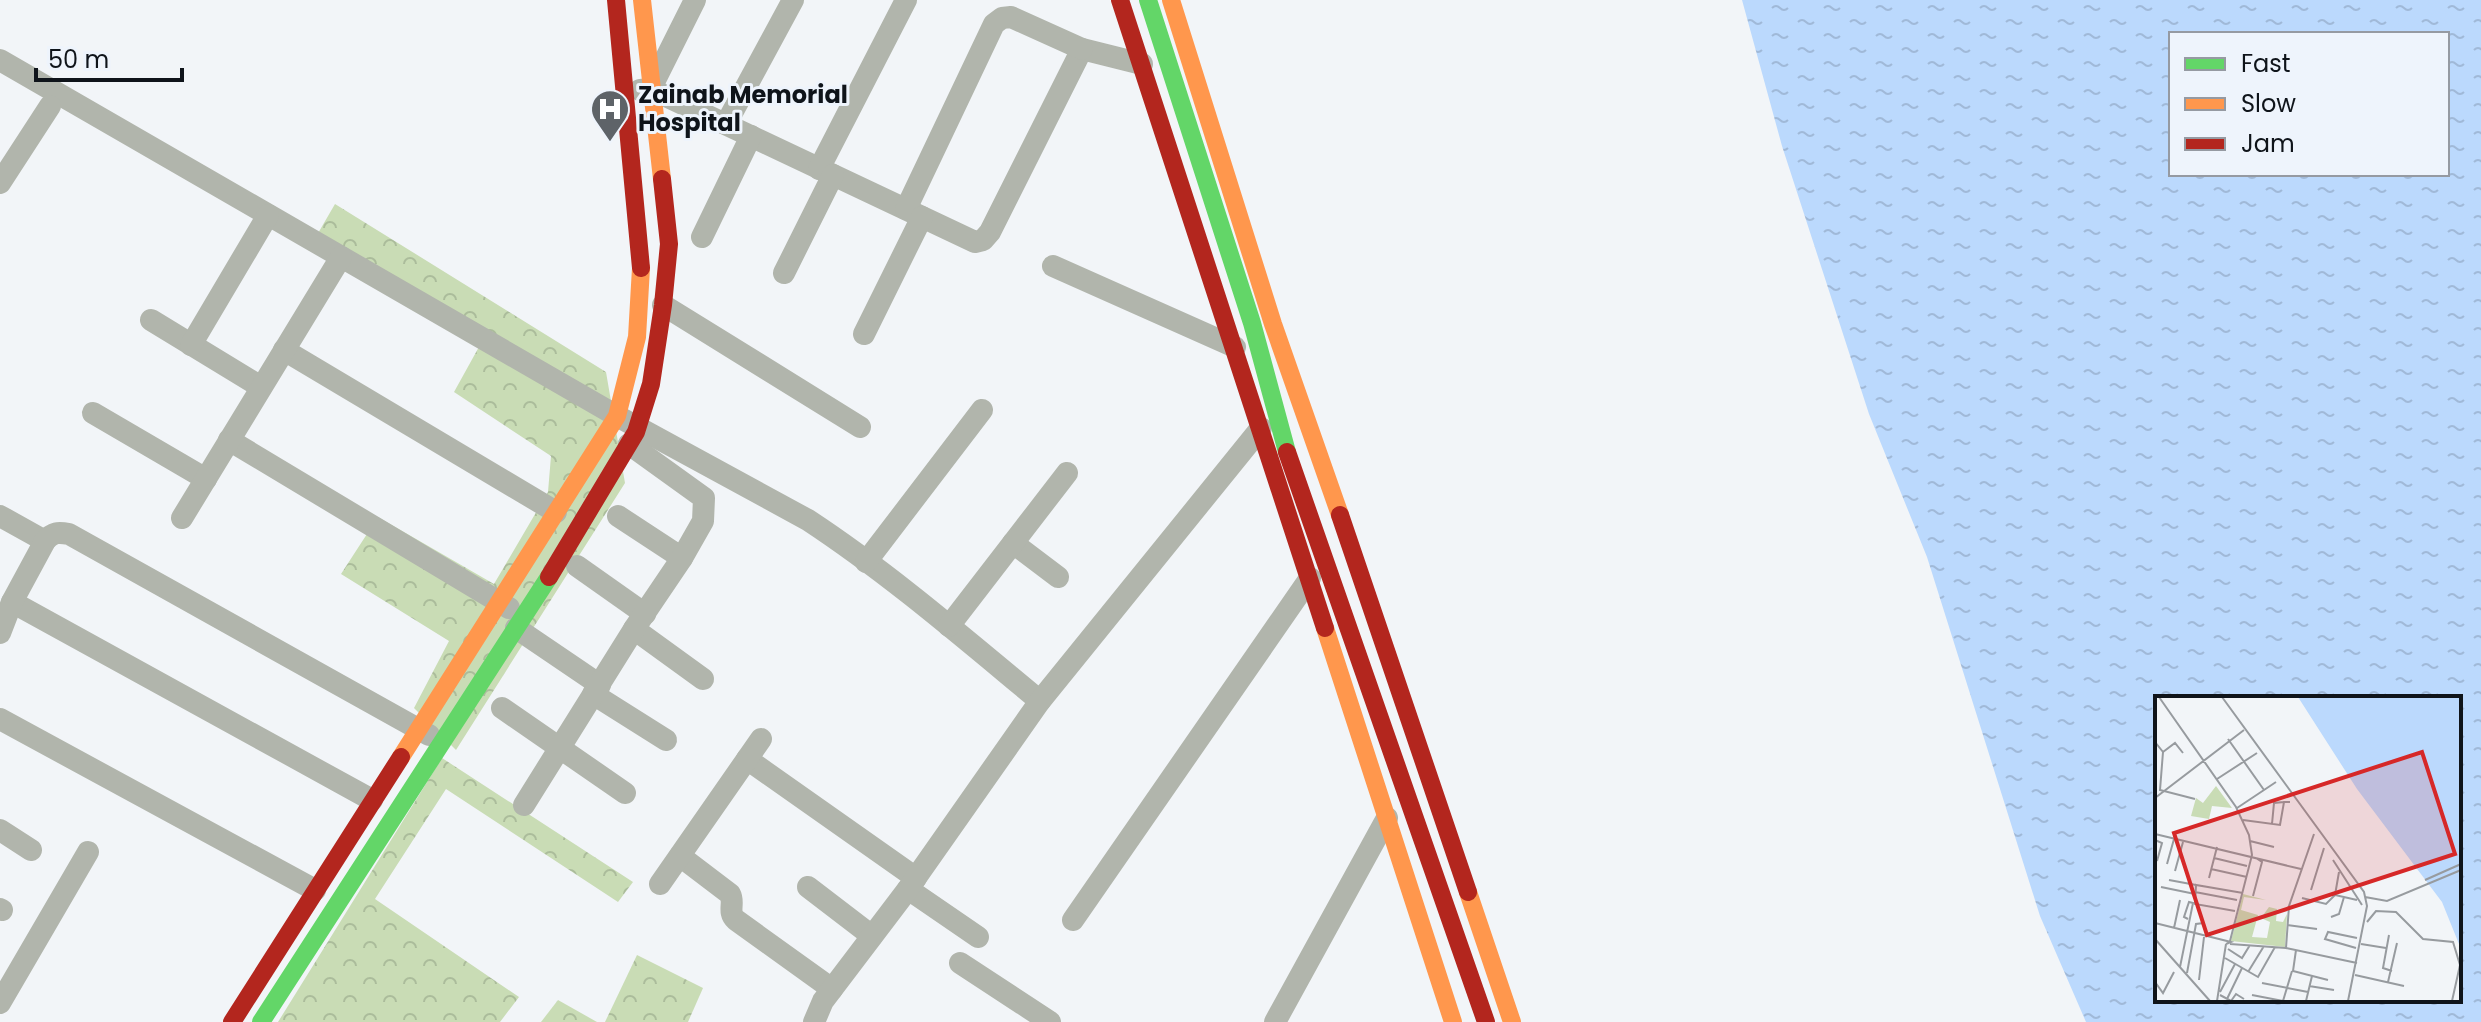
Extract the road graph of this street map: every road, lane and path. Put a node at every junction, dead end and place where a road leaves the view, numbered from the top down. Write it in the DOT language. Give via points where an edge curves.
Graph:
graph roads {
  1 [pos="616,0"];
  2 [pos="642,0"];
  3 [pos="695,0"];
  4 [pos="793,0"];
  5 [pos="906,0"];
  6 [pos="1120,0"];
  7 [pos="1148,0"];
  8 [pos="1171,0"];
  9 [pos="1082,49"];
  10 [pos="0,60"];
  11 [pos="1142,64"];
  12 [pos="651,89"];
  13 [pos="624,91"];
  14 [pos="50,106"];
  15 [pos="726,124"];
  16 [pos="751,136"];
  17 [pos="826,172"];
  18 [pos="0,183"];
  19 [pos="914,213"];
  20 [pos="268,215"];
  21 [pos="702,237"];
  22 [pos="341,257"];
  23 [pos="1053,266"];
  24 [pos="784,273"];
  25 [pos="663,305"];
  26 [pos="151,320"];
  27 [pos="1273,324"];
  28 [pos="864,334"];
  29 [pos="1233,342"];
  30 [pos="191,345"];
  31 [pos="284,350"];
  32 [pos="1285,358"];
  33 [pos="261,387"];
  34 [pos="982,410"];
  35 [pos="93,413"];
  36 [pos="617,416"];
  37 [pos="860,427"];
  38 [pos="1261,428"];
  39 [pos="633,435"];
  40 [pos="229,440"];
  41 [pos="1067,473"];
  42 [pos="206,479"];
  43 [pos="556,512"];
  44 [pos="0,516"];
  45 [pos="618,516"];
  46 [pos="182,518"];
  47 [pos="45,541"];
  48 [pos="1013,543"];
  49 [pos="682,558"];
  50 [pos="866,562"];
  51 [pos="577,566"];
  52 [pos="1058,577"];
  53 [pos="1310,578"];
  54 [pos="499,603"];
  55 [pos="5,616"];
  56 [pos="520,622"];
  57 [pos="640,622"];
  58 [pos="949,626"];
  59 [pos="703,679"];
  60 [pos="596,690"];
  61 [pos="1040,701"];
  62 [pos="502,708"];
  63 [pos="2,725"];
  64 [pos="418,729"];
  65 [pos="761,739"];
  66 [pos="666,740"];
  67 [pos="441,743"];
  68 [pos="560,749"];
  69 [pos="747,759"];
  70 [pos="625,793"];
  71 [pos="372,800"];
  72 [pos="524,805"];
  73 [pos="1387,818"];
  74 [pos="0,830"];
  75 [pos="31,850"];
  76 [pos="88,852"];
  77 [pos="680,856"];
  78 [pos="912,883"];
  79 [pos="660,884"];
  80 [pos="808,887"];
  81 [pos="315,890"];
  82 [pos="1073,920"];
  83 [pos="872,936"];
  84 [pos="978,937"];
  85 [pos="960,963"];
  86 [pos="832,989"];
  87 [pos="0,1003"];
  88 [pos="232,1022"];
  89 [pos="261,1022"];
  90 [pos="814,1022"];
  91 [pos="1050,1022"];
  92 [pos="1275,1022"];
  93 [pos="1453,1022"];
  94 [pos="1486,1022"];
  95 [pos="1500,1022"];
  96 [pos="1512,1022"];
  1 -- 13 [label="main road"];
  2 -- 12 [label="main road"];
  3 -- 12 [label="street"];
  4 -- 15 [label="street"];
  5 -- 17 [label="street"];
  6 -- 11 [label="main road"];
  7 -- 94 [label="main road, bridge" via="1252,323 1287,453"];
  8 -- 27 [label="main road"];
  9 -- 11 [label="street"];
  9 -- 19 [label="street" via="983,240 975,242"];
  9 -- 19 [label="street" via="1011,17 994,24"];
  10 -- 20 [label="street"];
  11 -- 29 [label="main road"];
  12 -- 13 [label="street"];
  12 -- 15 [label="street"];
  12 -- 25 [label="main road" via="669,244"];
  13 -- 36 [label="main road" via="641,269 637,337"];
  14 -- 18 [label="street"];
  15 -- 16 [label="street"];
  16 -- 17 [label="street"];
  16 -- 21 [label="street"];
  17 -- 19 [label="street"];
  17 -- 24 [label="street"];
  19 -- 28 [label="street"];
  20 -- 22 [label="street"];
  20 -- 30 [label="street"];
  22 -- 31 [label="street"];
  22 -- 36 [label="street"];
  23 -- 29 [label="street"];
  25 -- 37 [label="street"];
  25 -- 39 [label="main road" via="651,384"];
  26 -- 30 [label="street"];
  27 -- 29 [label="main road"];
  27 -- 32 [label="main road"];
  29 -- 38 [label="main road"];
  30 -- 33 [label="street"];
  31 -- 33 [label="street"];
  31 -- 43 [label="street"];
  32 -- 95 [label="main road" via="1280,386"];
  32 -- 96 [label="main road"];
  33 -- 40 [label="street"];
  34 -- 50 [label="street"];
  35 -- 42 [label="street"];
  36 -- 39 [label="street"];
  36 -- 43 [label="main road"];
  38 -- 53 [label="main road"];
  38 -- 61 [label="street"];
  39 -- 49 [label="street" via="704,498 703,521"];
  39 -- 50 [label="street" via="688,456 808,520"];
  39 -- 56 [label="main road"];
  40 -- 42 [label="street"];
  40 -- 54 [label="street"];
  41 -- 48 [label="street"];
  42 -- 46 [label="street"];
  43 -- 54 [label="main road"];
  44 -- 47 [label="street"];
  45 -- 49 [label="street"];
  47 -- 55 [label="street"];
  47 -- 64 [label="street" via="52,534 69,534"];
  48 -- 52 [label="street"];
  48 -- 58 [label="street"];
  49 -- 57 [label="street"];
  50 -- 58 [label="street"];
  51 -- 57 [label="street"];
  53 -- 73 [label="main road"];
  53 -- 82 [label="street"];
  54 -- 56 [label="street"];
  54 -- 64 [label="main road"];
  55 -- 71 [label="street"];
  56 -- 60 [label="street"];
  56 -- 67 [label="main road"];
  57 -- 59 [label="street"];
  57 -- 60 [label="street"];
  58 -- 61 [label="street"];
  60 -- 66 [label="street"];
  60 -- 68 [label="street"];
  61 -- 78 [label="street"];
  62 -- 68 [label="street"];
  63 -- 81 [label="street"];
  64 -- 67 [label="street"];
  64 -- 71 [label="main road"];
  65 -- 69 [label="street"];
  67 -- 89 [label="main road"];
  68 -- 70 [label="street"];
  68 -- 72 [label="street"];
  69 -- 77 [label="street"];
  69 -- 78 [label="street"];
  71 -- 81 [label="main road"];
  73 -- 92 [label="street"];
  73 -- 93 [label="main road"];
  74 -- 75 [label="street"];
  76 -- 87 [label="street"];
  77 -- 79 [label="street"];
  77 -- 86 [label="street" via="726,889 736,920"];
  78 -- 83 [label="street"];
  78 -- 84 [label="street"];
  80 -- 83 [label="street"];
  81 -- 88 [label="main road"];
  83 -- 86 [label="street"];
  85 -- 91 [label="street"];
  86 -- 90 [label="street"];
}
